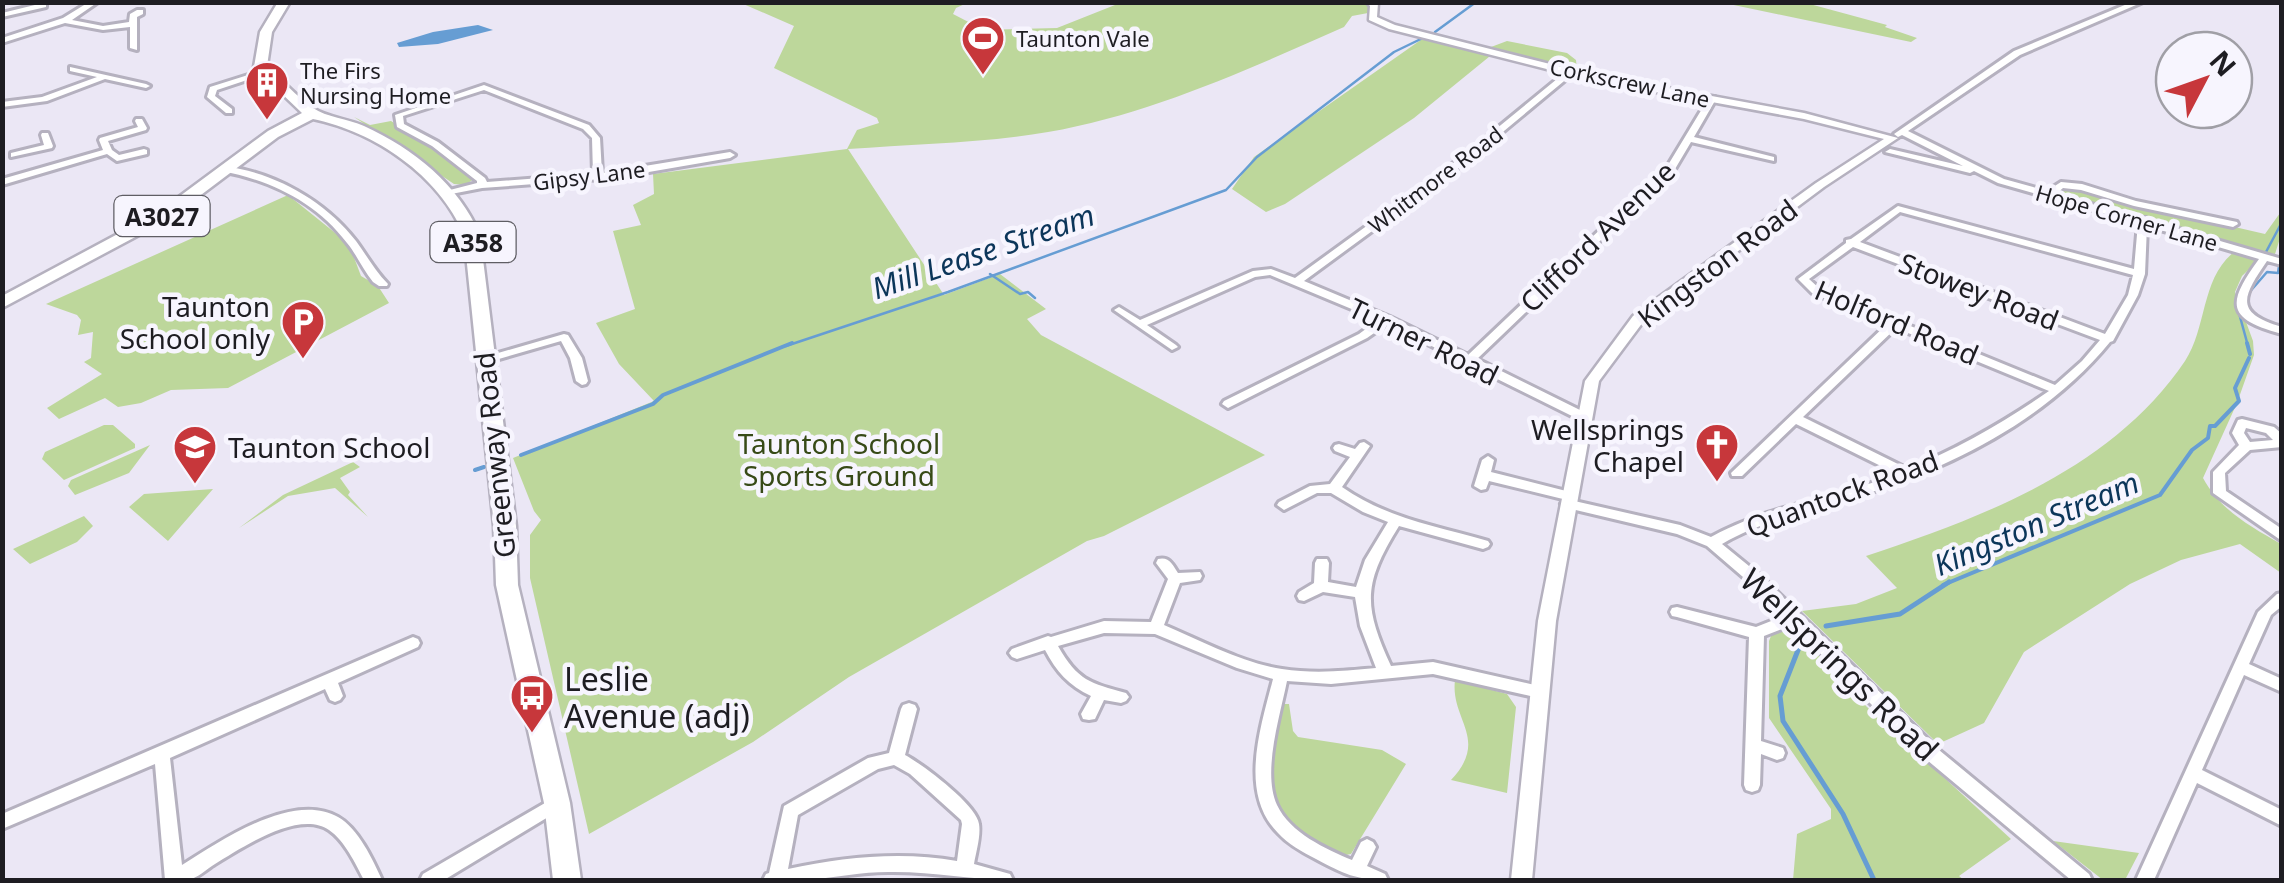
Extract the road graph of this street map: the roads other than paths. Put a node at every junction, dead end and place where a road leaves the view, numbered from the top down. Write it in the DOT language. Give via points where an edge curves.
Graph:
graph roads {
  1 [pos="95,2"];
  2 [pos="284,2"];
  3 [pos="2140,2"];
  4 [pos="1372,3"];
  5 [pos="43,5"];
  6 [pos="140,12"];
  7 [pos="2,14"];
  8 [pos="66,20"];
  9 [pos="2,28"];
  10 [pos="132,28"];
  11 [pos="15,38"];
  12 [pos="2,41"];
  13 [pos="134,48"];
  14 [pos="73,69"];
  15 [pos="1571,72"];
  16 [pos="264,73"];
  17 [pos="499,77"];
  18 [pos="102,78"];
  19 [pos="146,86"];
  20 [pos="484,87"];
  21 [pos="1712,98"];
  22 [pos="2,105"];
  23 [pos="212,111"];
  24 [pos="310,114"];
  25 [pos="139,121"];
  26 [pos="45,135"];
  27 [pos="1689,139"];
  28 [pos="1895,140"];
  29 [pos="108,151"];
  30 [pos="2,152"];
  31 [pos="144,152"];
  32 [pos="730,154"];
  33 [pos="14,155"];
  34 [pos="1771,159"];
  35 [pos="224,169"];
  36 [pos="1972,170"];
  37 [pos="26,174"];
  38 [pos="598,176"];
  39 [pos="2,182"];
  40 [pos="482,185"];
  41 [pos="449,193"];
  42 [pos="2048,195"];
  43 [pos="2143,220"];
  44 [pos="2229,220"];
  45 [pos="1850,242"];
  46 [pos="2265,256"];
  47 [pos="2282,262"];
  48 [pos="2140,274"];
  49 [pos="1296,282"];
  50 [pos="383,284"];
  51 [pos="2,303"];
  52 [pos="1119,310"];
  53 [pos="1386,320"];
  54 [pos="1139,324"];
  55 [pos="1894,324"];
  56 [pos="2282,331"];
  57 [pos="2109,339"];
  58 [pos="1172,348"];
  59 [pos="485,360"];
  60 [pos="1466,362"];
  61 [pos="595,368"];
  62 [pos="2057,390"];
  63 [pos="1228,404"];
  64 [pos="1582,416"];
  65 [pos="1795,418"];
  66 [pos="2282,443"];
  67 [pos="2246,446"];
  68 [pos="1339,448"];
  69 [pos="1488,460"];
  70 [pos="1737,473"];
  71 [pos="1908,474"];
  72 [pos="1334,488"];
  73 [pos="1569,500"];
  74 [pos="1284,505"];
  75 [pos="1397,519"];
  76 [pos="2282,536"];
  77 [pos="1712,543"];
  78 [pos="1483,544"];
  79 [pos="1162,563"];
  80 [pos="1322,563"];
  81 [pos="1195,576"];
  82 [pos="1175,578"];
  83 [pos="1321,586"];
  84 [pos="1360,593"];
  85 [pos="1304,596"];
  86 [pos="2282,598"];
  87 [pos="1678,612"];
  88 [pos="1794,618"];
  89 [pos="1156,628"];
  90 [pos="1756,632"];
  91 [pos="1048,642"];
  92 [pos="413,644"];
  93 [pos="1017,654"];
  94 [pos="2242,666"];
  95 [pos="1385,670"];
  96 [pos="1281,675"];
  97 [pos="2282,686"];
  98 [pos="1539,692"];
  99 [pos="1100,695"];
  100 [pos="1121,697"];
  101 [pos="909,709"];
  102 [pos="1089,714"];
  103 [pos="1753,745"];
  104 [pos="1777,752"];
  105 [pos="162,754"];
  106 [pos="896,758"];
  107 [pos="2192,773"];
  108 [pos="1752,786"];
  109 [pos="557,803"];
  110 [pos="2282,819"];
  111 [pos="2,822"];
  112 [pos="1367,846"];
  113 [pos="964,869"];
  114 [pos="1356,871"];
  115 [pos="773,879"];
  116 [pos="174,880"];
  117 [pos="373,880"];
  118 [pos="429,880"];
  119 [pos="567,880"];
  120 [pos="1004,880"];
  121 [pos="1379,880"];
  122 [pos="1522,880"];
  123 [pos="2083,880"];
  124 [pos="2145,880"];
  1 -- 8 [label="street"];
  2 -- 16 [label="main road" via="266,32 259,62"];
  3 -- 28 [label="street, Kingston Road" via="2017,53"];
  4 -- 15 [label="street, Corkscrew Lane" via="1372,16 1385,25"];
  5 -- 7 [label="street"];
  6 -- 10 [label="street"];
  8 -- 10 [label="street"];
  8 -- 11 [label="street"];
  9 -- 11 [label="street"];
  10 -- 13 [label="street"];
  11 -- 12 [label="street"];
  14 -- 18 [label="street"];
  15 -- 21 [label="street, Corkscrew Lane"];
  15 -- 49 [label="street, Whitmore Road"];
  16 -- 23 [label="street" via="213,89 210,96 226,109"];
  16 -- 24 [label="main road, A358"];
  17 -- 20 [label="street"];
  18 -- 19 [label="street"];
  18 -- 22 [label="street" via="44,99"];
  20 -- 38 [label="street" via="586,126 596,138"];
  20 -- 40 [label="street" via="415,107 397,119"];
  21 -- 27 [label="street, Clifford Avenue"];
  21 -- 28 [label="street, Corkscrew Lane"];
  24 -- 35 [label="main road, A3027"];
  24 -- 41 [label="main road, Greenway Road / A358" via="349,123"];
  25 -- 29 [label="street" via="143,128 103,140"];
  26 -- 33 [label="street" via="50,146"];
  27 -- 34 [label="street"];
  27 -- 60 [label="street, Clifford Avenue" via="1653,187"];
  28 -- 36 [label="street, Hope Corner Lane"];
  28 -- 36 [label="street, Hope Corner Lane" via="1934,144"];
  28 -- 64 [label="street, Kingston Road" via="1805,196 1638,319 1602,364"];
  29 -- 31 [label="street" via="116,158"];
  29 -- 37 [label="street"];
  30 -- 33 [label="street" via="12,149"];
  32 -- 38 [label="street, Gipsy Lane"];
  33 -- 37 [label="street"];
  35 -- 50 [label="street" via="249,172 292,192 342,231"];
  35 -- 51 [label="main road, A3027" via="150,223"];
  36 -- 42 [label="street, Hope Corner Lane"];
  37 -- 39 [label="street"];
  38 -- 40 [label="street, Gipsy Lane"];
  40 -- 41 [label="street, Gipsy Lane"];
  41 -- 59 [label="main road, Greenway Road / A358" via="472,235"];
  42 -- 43 [label="street, Hope Corner Lane"];
  42 -- 44 [label="street" via="2062,185 2082,186"];
  43 -- 46 [label="street, Hope Corner Lane"];
  43 -- 48 [label="street, Quantock Road"];
  45 -- 48 [label="street, Holford Road" via="1892,211 1906,210"];
  45 -- 55 [label="street, Holford Road" via="1804,277 1806,285"];
  45 -- 57 [label="street, Stowey Road"];
  46 -- 47 [label="street, Hope Corner Lane"];
  46 -- 56 [label="street" via="2240,291 2241,305 2253,320"];
  48 -- 57 [label="street, Quantock Road"];
  49 -- 53 [label="street, Turner Road"];
  49 -- 54 [label="street, Turner Road" via="1264,271"];
  52 -- 54 [label="street"];
  53 -- 60 [label="street, Turner Road"];
  53 -- 63 [label="street"];
  54 -- 58 [label="street"];
  55 -- 62 [label="street, Holford Road"];
  55 -- 65 [label="street"];
  57 -- 62 [label="street, Quantock Road"];
  59 -- 61 [label="street" via="564,337 582,377"];
  59 -- 109 [label="main road, Greenway Road / A358" via="510,607"];
  60 -- 64 [label="street, Turner Road"];
  62 -- 71 [label="street, Quantock Road" via="1992,433"];
  64 -- 73 [label="street, Kingston Road"];
  65 -- 70 [label="street"];
  65 -- 71 [label="street"];
  66 -- 67 [label="street"];
  66 -- 67 [label="street" via="2270,430 2242,422 2238,433"];
  67 -- 76 [label="street" via="2219,472 2220,493"];
  68 -- 72 [label="street" via="1361,450"];
  69 -- 73 [label="street, Wellsprings Road" via="1483,481"];
  71 -- 77 [label="street, Quantock Road"];
  72 -- 74 [label="street" via="1314,489"];
  72 -- 75 [label="street"];
  73 -- 77 [label="street, Wellsprings Road"];
  73 -- 98 [label="street, Kingston Road"];
  75 -- 78 [label="street" via="1456,545"];
  75 -- 84 [label="street" via="1371,557"];
  77 -- 88 [label="street, Wellsprings Road"];
  79 -- 82 [label="street"];
  80 -- 83 [label="street"];
  81 -- 82 [label="street"];
  82 -- 89 [label="street"];
  83 -- 84 [label="street"];
  83 -- 85 [label="street"];
  84 -- 95 [label="street" via="1368,634"];
  86 -- 94 [label="street" via="2265,612"];
  87 -- 90 [label="street"];
  88 -- 90 [label="street"];
  88 -- 123 [label="street, Wellsprings Road" via="1932,755"];
  89 -- 91 [label="street" via="1104,627"];
  89 -- 96 [label="street"];
  90 -- 103 [label="street"];
  91 -- 93 [label="street"];
  91 -- 99 [label="street" via="1073,682"];
  92 -- 105 [label="street" via="333,688"];
  94 -- 97 [label="street"];
  94 -- 107 [label="street"];
  95 -- 96 [label="street" via="1331,678"];
  95 -- 98 [label="street" via="1433,668"];
  96 -- 114 [label="street" via="1264,799 1290,837"];
  98 -- 122 [label="street, Kingston Road"];
  99 -- 100 [label="street"];
  99 -- 102 [label="street"];
  101 -- 106 [label="street"];
  103 -- 104 [label="street"];
  103 -- 108 [label="street"];
  105 -- 111 [label="street"];
  105 -- 116 [label="street"];
  106 -- 113 [label="street" via="967,815"];
  106 -- 115 [label="street" via="874,762 790,811"];
  107 -- 110 [label="street"];
  107 -- 124 [label="street"];
  109 -- 118 [label="street"];
  109 -- 119 [label="main road, Greenway Road / A358"];
  112 -- 114 [label="street"];
  113 -- 115 [label="street" via="899,864"];
  113 -- 120 [label="street"];
  114 -- 121 [label="street"];
  116 -- 117 [label="street" via="262,828 314,817 342,831"];
}
